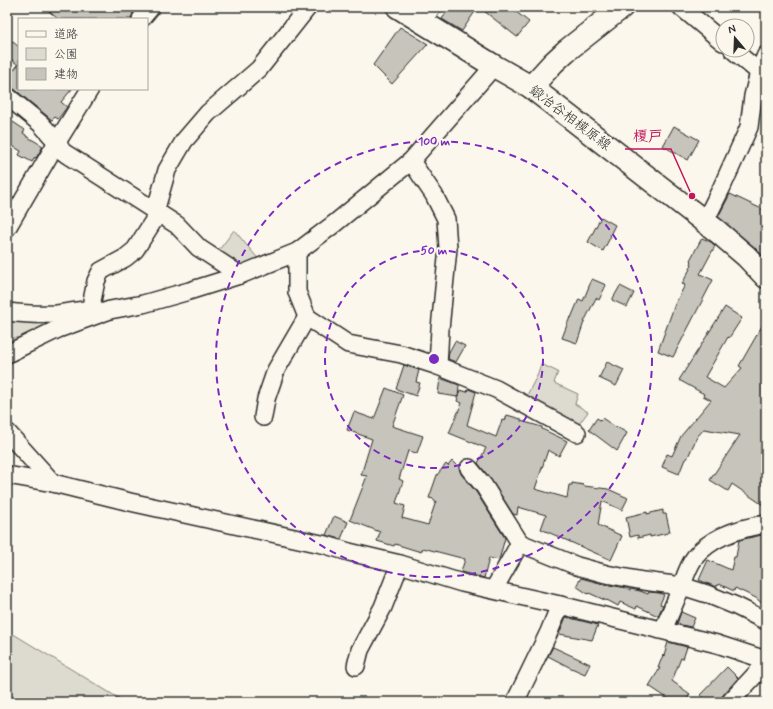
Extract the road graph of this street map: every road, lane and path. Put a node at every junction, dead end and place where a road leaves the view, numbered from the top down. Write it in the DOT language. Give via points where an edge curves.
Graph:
graph roads {
  1 [pos="151,7"];
  2 [pos="308,7"];
  3 [pos="398,7"];
  4 [pos="622,7"];
  5 [pos="681,7"];
  6 [pos="427,14"];
  7 [pos="142,18"];
  8 [pos="715,35"];
  9 [pos="766,55"];
  10 [pos="742,58"];
  11 [pos="494,66"];
  12 [pos="759,72"];
  13 [pos="531,87"];
  14 [pos="89,90"];
  15 [pos="7,96"];
  16 [pos="759,111"];
  17 [pos="57,142"];
  18 [pos="412,161"];
  19 [pos="12,209"];
  20 [pos="155,212"];
  21 [pos="705,221"];
  22 [pos="7,228"];
  23 [pos="297,252"];
  24 [pos="240,274"];
  25 [pos="766,277"];
  26 [pos="102,309"];
  27 [pos="7,312"];
  28 [pos="307,317"];
  29 [pos="7,354"];
  30 [pos="438,366"];
  31 [pos="263,417"];
  32 [pos="7,432"];
  33 [pos="578,433"];
  34 [pos="469,468"];
  35 [pos="7,475"];
  36 [pos="53,483"];
  37 [pos="766,524"];
  38 [pos="520,543"];
  39 [pos="400,564"];
  40 [pos="682,586"];
  41 [pos="494,589"];
  42 [pos="560,605"];
  43 [pos="766,621"];
  44 [pos="663,630"];
  45 [pos="766,660"];
  46 [pos="766,663"];
  47 [pos="356,666"];
  48 [pos="515,702"];
  49 [pos="730,702"];
  1 -- 7 [label="street"];
  2 -- 20 [label="street" via="259,69 208,113 184,141 167,170"];
  3 -- 6 [label="main road, 鍛冶谷相模原線"];
  4 -- 13 [label="main road" via="566,51"];
  5 -- 8 [label="street"];
  6 -- 11 [label="main road, 鍛冶谷相模原線"];
  9 -- 12 [label="street"];
  10 -- 12 [label="street"];
  11 -- 13 [label="main road, 鍛冶谷相模原線"];
  11 -- 18 [label="street"];
  12 -- 16 [label="street" via="753,96"];
  13 -- 21 [label="main road, 鍛冶谷相模原線"];
  14 -- 17 [label="street"];
  15 -- 17 [label="street" via="36,118"];
  16 -- 21 [label="street"];
  17 -- 19 [label="street"];
  17 -- 20 [label="street" via="66,154"];
  18 -- 23 [label="street"];
  18 -- 30 [label="street" via="446,219 448,248"];
  19 -- 22 [label="street"];
  20 -- 24 [label="street" via="177,225 199,248"];
  20 -- 26 [label="street" via="154,220 135,250 100,271 92,301"];
  21 -- 25 [label="main road, 鍛冶谷相模原線"];
  23 -- 24 [label="street"];
  23 -- 28 [label="street" via="297,292"];
  24 -- 26 [label="street" via="143,304"];
  26 -- 27 [label="street" via="38,315"];
  26 -- 29 [label="street"];
  28 -- 30 [label="street" via="348,344 401,354"];
  28 -- 31 [label="street" via="276,370"];
  30 -- 33 [label="street" via="496,389"];
  32 -- 36 [label="street"];
  34 -- 38 [label="street" via="484,486"];
  35 -- 36 [label="street"];
  36 -- 39 [label="street"];
  37 -- 40 [label="street" via="723,535 708,544 695,557"];
  38 -- 40 [label="street" via="577,566 606,574"];
  38 -- 41 [label="street"];
  39 -- 41 [label="street"];
  39 -- 47 [label="street" via="384,607 360,650"];
  40 -- 43 [label="street" via="736,606"];
  40 -- 44 [label="street"];
  41 -- 42 [label="street"];
  42 -- 44 [label="street"];
  42 -- 48 [label="street"];
  44 -- 45 [label="street"];
  46 -- 49 [label="street"];
}
